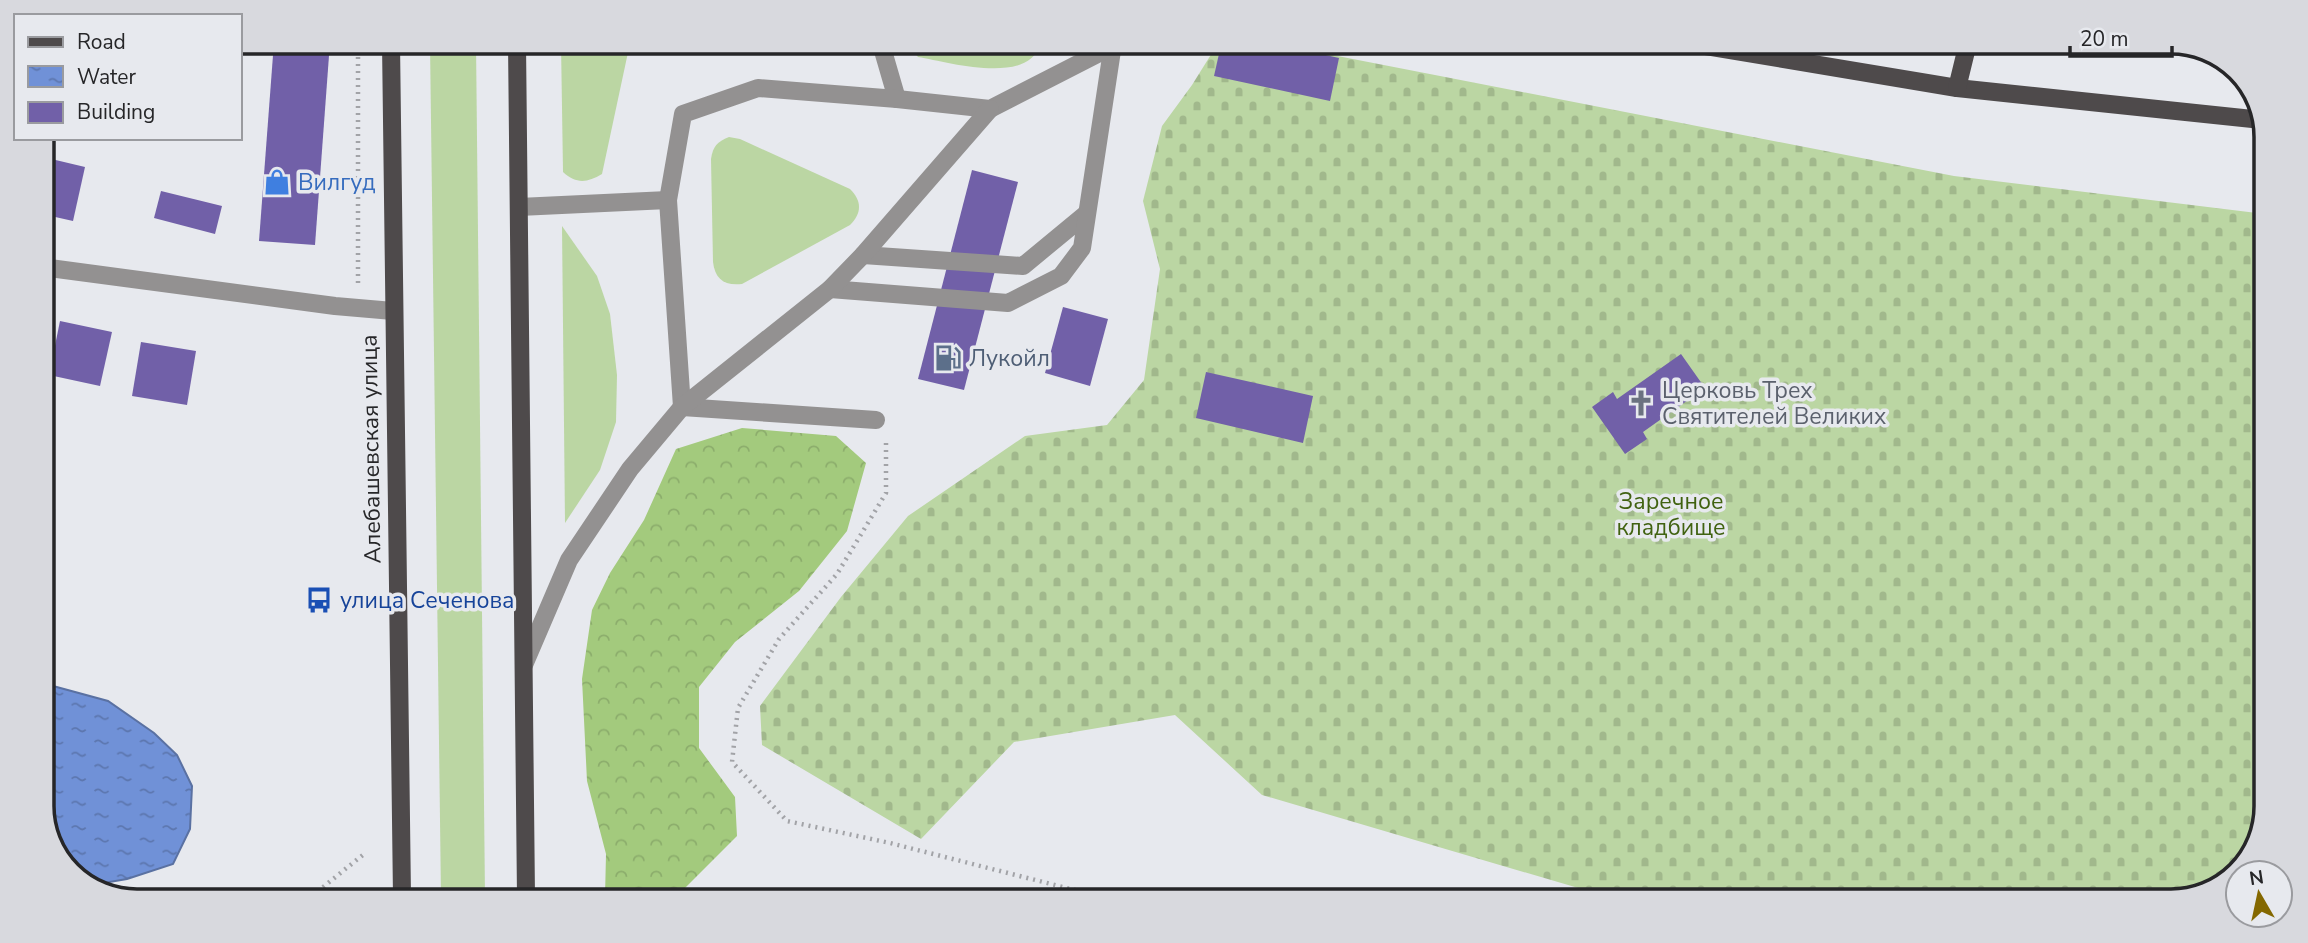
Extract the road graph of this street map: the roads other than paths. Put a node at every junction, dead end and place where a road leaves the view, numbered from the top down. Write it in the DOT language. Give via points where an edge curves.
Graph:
graph roads {
  1 [pos="388,54"];
  2 [pos="517,54"];
  3 [pos="884,54"];
  4 [pos="1096,54"];
  5 [pos="1112,54"];
  6 [pos="1754,54"];
  7 [pos="1965,54"];
  8 [pos="1956,88"];
  9 [pos="897,99"];
  10 [pos="990,109"];
  11 [pos="2252,119"];
  12 [pos="668,200"];
  13 [pos="519,207"];
  14 [pos="1086,214"];
  15 [pos="863,255"];
  16 [pos="54,269"];
  17 [pos="830,289"];
  18 [pos="393,311"];
  19 [pos="682,407"];
  20 [pos="876,420"];
  21 [pos="524,665"];
  22 [pos="402,889"];
  23 [pos="526,889"];
  1 -- 18 [label="main road, Алебашевская улица"];
  2 -- 13 [label="main road"];
  3 -- 9 [label="street"];
  4 -- 10 [label="street"];
  5 -- 14 [label="street"];
  6 -- 8 [label="main road"];
  7 -- 8 [label="main road"];
  8 -- 11 [label="main road"];
  9 -- 10 [label="street"];
  9 -- 12 [label="street" via="758,88 683,114"];
  10 -- 15 [label="street"];
  12 -- 13 [label="street"];
  12 -- 19 [label="street"];
  13 -- 21 [label="main road"];
  14 -- 15 [label="street" via="1023,266"];
  14 -- 17 [label="street" via="1082,248 1061,276 1008,303"];
  15 -- 17 [label="street"];
  16 -- 18 [label="street"];
  17 -- 19 [label="street"];
  18 -- 22 [label="main road, Алебашевская улица"];
  19 -- 20 [label="street"];
  19 -- 21 [label="street" via="630,468 569,560"];
  21 -- 23 [label="main road"];
}
